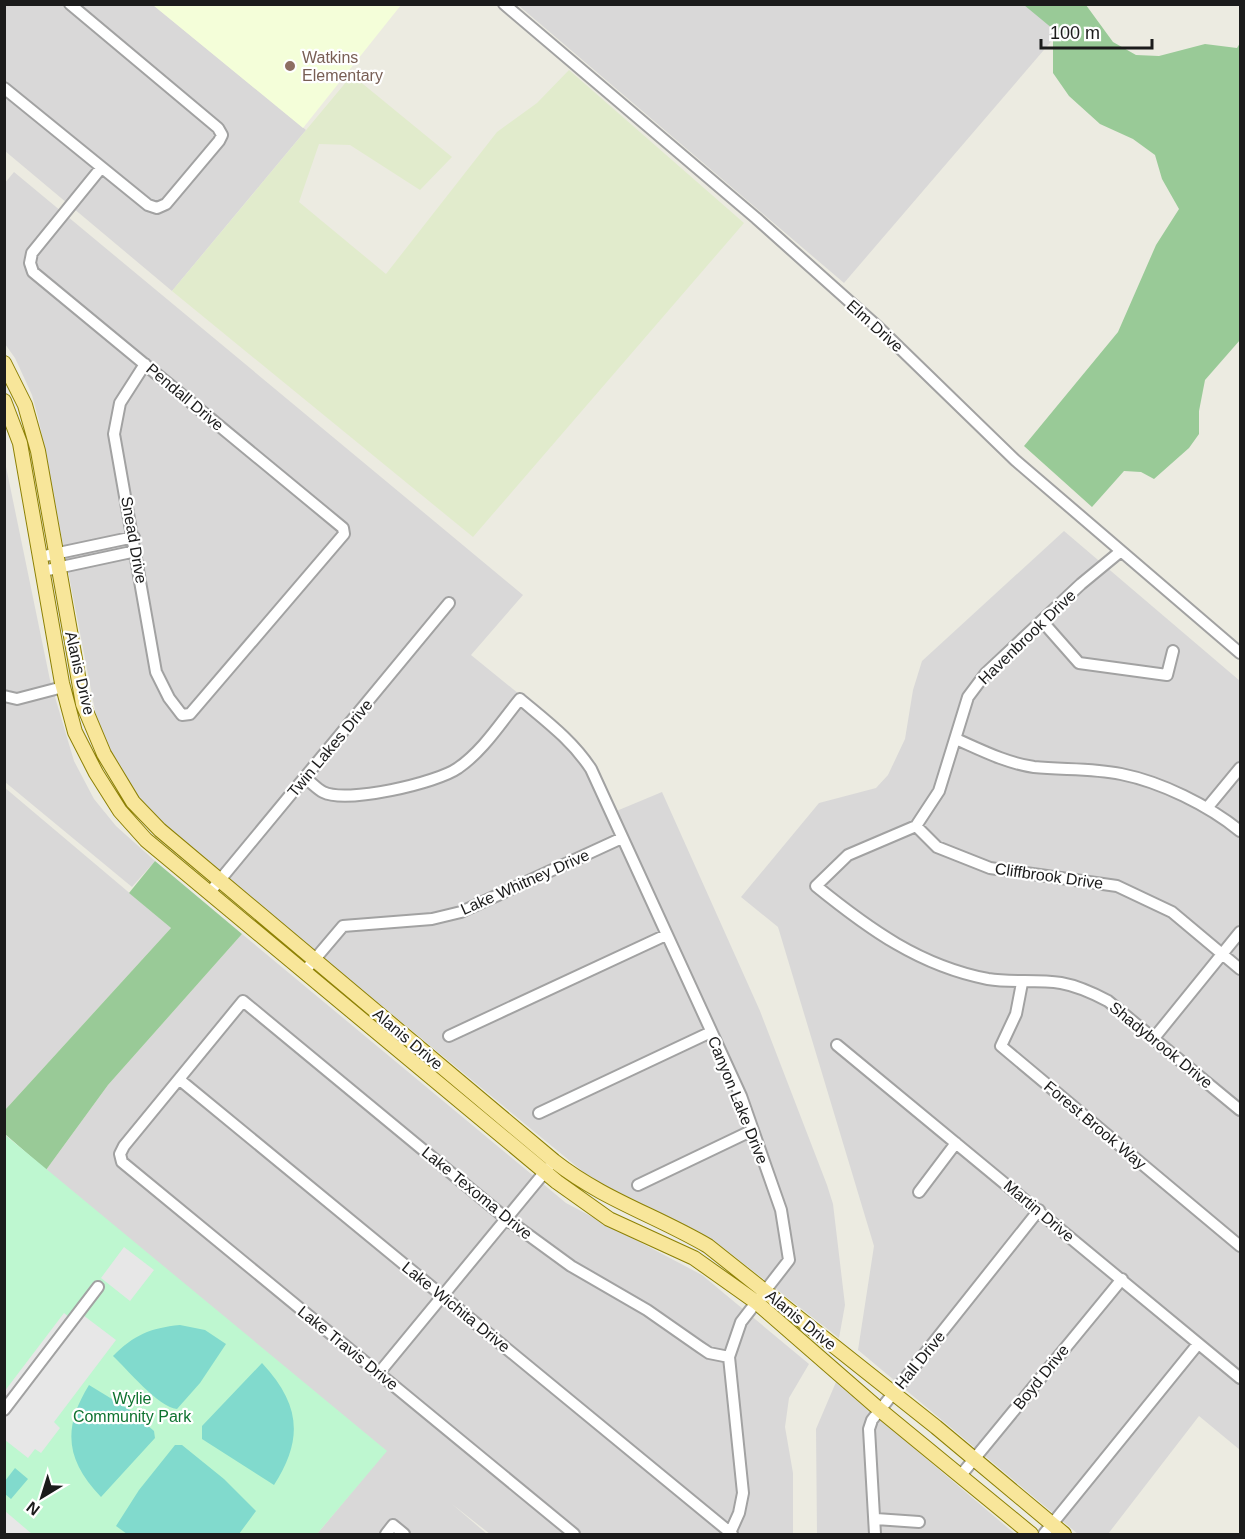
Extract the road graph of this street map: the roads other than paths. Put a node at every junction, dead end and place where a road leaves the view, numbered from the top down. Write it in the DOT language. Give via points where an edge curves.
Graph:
graph roads {
  1 [pos="70,4"];
  2 [pos="504,4"];
  3 [pos="4,88"];
  4 [pos="101,168"];
  5 [pos="4,363"];
  6 [pos="145,364"];
  7 [pos="4,401"];
  8 [pos="134,537"];
  9 [pos="136,551"];
  10 [pos="1121,551"];
  11 [pos="57,561"];
  12 [pos="41,564"];
  13 [pos="449,603"];
  14 [pos="1041,621"];
  15 [pos="1173,651"];
  16 [pos="1240,653"];
  17 [pos="63,687"];
  18 [pos="4,696"];
  19 [pos="182,715"];
  20 [pos="956,739"];
  21 [pos="1240,768"];
  22 [pos="305,778"];
  23 [pos="1207,808"];
  24 [pos="916,826"];
  25 [pos="1240,831"];
  26 [pos="622,838"];
  27 [pos="220,880"];
  28 [pos="210,892"];
  29 [pos="1240,932"];
  30 [pos="666,935"];
  31 [pos="1223,955"];
  32 [pos="314,961"];
  33 [pos="1240,969"];
  34 [pos="304,972"];
  35 [pos="1022,983"];
  36 [pos="711,1032"];
  37 [pos="449,1036"];
  38 [pos="1154,1038"];
  39 [pos="837,1045"];
  40 [pos="180,1080"];
  41 [pos="1240,1110"];
  42 [pos="539,1113"];
  43 [pos="753,1130"];
  44 [pos="956,1143"];
  45 [pos="550,1167"];
  46 [pos="638,1185"];
  47 [pos="919,1192"];
  48 [pos="1039,1210"];
  49 [pos="508,1220"];
  50 [pos="1240,1246"];
  51 [pos="1122,1280"];
  52 [pos="98,1287"];
  53 [pos="764,1290"];
  54 [pos="443,1297"];
  55 [pos="756,1302"];
  56 [pos="1198,1344"];
  57 [pos="729,1357"];
  58 [pos="379,1373"];
  59 [pos="1240,1378"];
  60 [pos="893,1394"];
  61 [pos="4,1410"];
  62 [pos="880,1410"];
  63 [pos="974,1459"];
  64 [pos="961,1475"];
  65 [pos="876,1519"];
  66 [pos="919,1522"];
  67 [pos="1048,1530"];
  68 [pos="386,1534"];
  69 [pos="404,1534"];
  70 [pos="574,1534"];
  71 [pos="731,1534"];
  72 [pos="875,1534"];
  73 [pos="1031,1534"];
  74 [pos="1064,1534"];
  1 -- 4 [label="street" via="222,135 166,204 157,208"];
  2 -- 10 [label="street, Elm Drive" via="789,247 1015,460"];
  3 -- 4 [label="street"];
  4 -- 6 [label="street, Pendall Drive" via="32,253 30,263 33,272"];
  5 -- 11 [label="main road, Alanis Drive" via="25,405 38,451"];
  6 -- 8 [label="street, Snead Drive" via="120,403 114,434"];
  6 -- 19 [label="street, Pendall Drive" via="344,528 344,534 190,714"];
  7 -- 12 [label="main road, Alanis Drive" via="20,443"];
  8 -- 9 [label="street, Snead Drive"];
  8 -- 11 [label="street"];
  9 -- 11 [label="street"];
  9 -- 19 [label="street, Snead Drive" via="156,672"];
  10 -- 14 [label="street, Havenbrook Drive"];
  10 -- 16 [label="street, Elm Drive"];
  11 -- 12 [label="street"];
  11 -- 27 [label="main road, Alanis Drive" via="83,704 104,754 134,802 160,831"];
  12 -- 17 [label="main road, Alanis Drive"];
  13 -- 22 [label="street, Twin Lakes Drive"];
  14 -- 15 [label="street" via="1079,663 1167,675"];
  14 -- 20 [label="street, Havenbrook Drive" via="986,673 968,697"];
  17 -- 18 [label="street" via="18,699"];
  17 -- 28 [label="main road, Alanis Drive" via="75,732 120,811 146,840"];
  20 -- 23 [label="street" via="1000,758 1032,766 1122,774"];
  20 -- 24 [label="street, Havenbrook Drive" via="939,790"];
  21 -- 23 [label="street"];
  22 -- 26 [label="street, Canyon Lake Drive" via="324,793 338,796 434,780 472,756 520,699 579,750"];
  22 -- 27 [label="street, Twin Lakes Drive"];
  23 -- 25 [label="street"];
  24 -- 31 [label="street, Cliffbrook Drive" via="937,847 990,868 1117,886 1172,912"];
  24 -- 35 [label="street, Shadybrook Drive" via="848,855 816,886 871,931 898,946 960,973"];
  26 -- 30 [label="street, Canyon Lake Drive"];
  26 -- 32 [label="street, Lake Whitney Drive" via="461,912 432,919 343,926"];
  27 -- 28 [label="street, Twin Lakes Drive"];
  27 -- 32 [label="main road, Alanis Drive"];
  28 -- 34 [label="main road, Alanis Drive"];
  29 -- 31 [label="street"];
  30 -- 36 [label="street, Canyon Lake Drive"];
  30 -- 37 [label="street"];
  31 -- 33 [label="street, Cliffbrook Drive"];
  31 -- 38 [label="street"];
  32 -- 34 [label="street, Lake Whitney Drive"];
  32 -- 45 [label="main road, Alanis Drive"];
  34 -- 45 [label="main road, Alanis Drive"];
  35 -- 38 [label="street, Shadybrook Drive" via="1061,983 1086,990 1108,1001"];
  35 -- 50 [label="street, Forest Brook Way" via="1016,1014 1001,1046"];
  36 -- 42 [label="street"];
  36 -- 43 [label="street, Canyon Lake Drive"];
  38 -- 41 [label="street, Shadybrook Drive"];
  39 -- 44 [label="street, Martin Drive"];
  40 -- 49 [label="street, Lake Texoma Drive" via="243,1001"];
  40 -- 54 [label="street, Lake Wichita Drive"];
  40 -- 58 [label="street, Lake Travis Drive" via="124,1146 122,1162"];
  43 -- 46 [label="street"];
  43 -- 53 [label="street, Canyon Lake Drive" via="781,1210 789,1260"];
  44 -- 47 [label="street"];
  44 -- 48 [label="street, Martin Drive"];
  45 -- 49 [label="street"];
  45 -- 53 [label="main road, Alanis Drive" via="677,1228 708,1246"];
  45 -- 55 [label="main road, Alanis Drive" via="593,1210 682,1251"];
  48 -- 51 [label="street, Martin Drive"];
  48 -- 60 [label="street, Hall Drive"];
  49 -- 54 [label="street"];
  49 -- 57 [label="street, Lake Texoma Drive" via="571,1266 647,1310 709,1353"];
  51 -- 56 [label="street, Martin Drive"];
  51 -- 63 [label="street, Boyd Drive"];
  52 -- 61 [label="street"];
  53 -- 55 [label="street, Canyon Lake Drive"];
  53 -- 60 [label="main road, Alanis Drive"];
  54 -- 58 [label="street"];
  54 -- 71 [label="street, Lake Wichita Drive"];
  55 -- 57 [label="street, Canyon Lake Drive" via="736,1331"];
  55 -- 62 [label="main road, Alanis Drive"];
  56 -- 59 [label="street, Martin Drive"];
  56 -- 67 [label="street"];
  57 -- 71 [label="street, Canyon Lake Drive" via="743,1493"];
  58 -- 70 [label="street, Lake Travis Drive"];
  60 -- 62 [label="street, Hall Drive"];
  60 -- 63 [label="main road, Alanis Drive"];
  62 -- 64 [label="main road, Alanis Drive"];
  62 -- 65 [label="street, Hall Drive" via="869,1429"];
  63 -- 64 [label="street, Boyd Drive"];
  63 -- 67 [label="main road, Alanis Drive"];
  64 -- 73 [label="main road, Alanis Drive"];
  65 -- 66 [label="street"];
  65 -- 72 [label="street, Hall Drive"];
  67 -- 74 [label="main road, Alanis Drive"];
  68 -- 69 [label="street" via="393,1525"];
}
